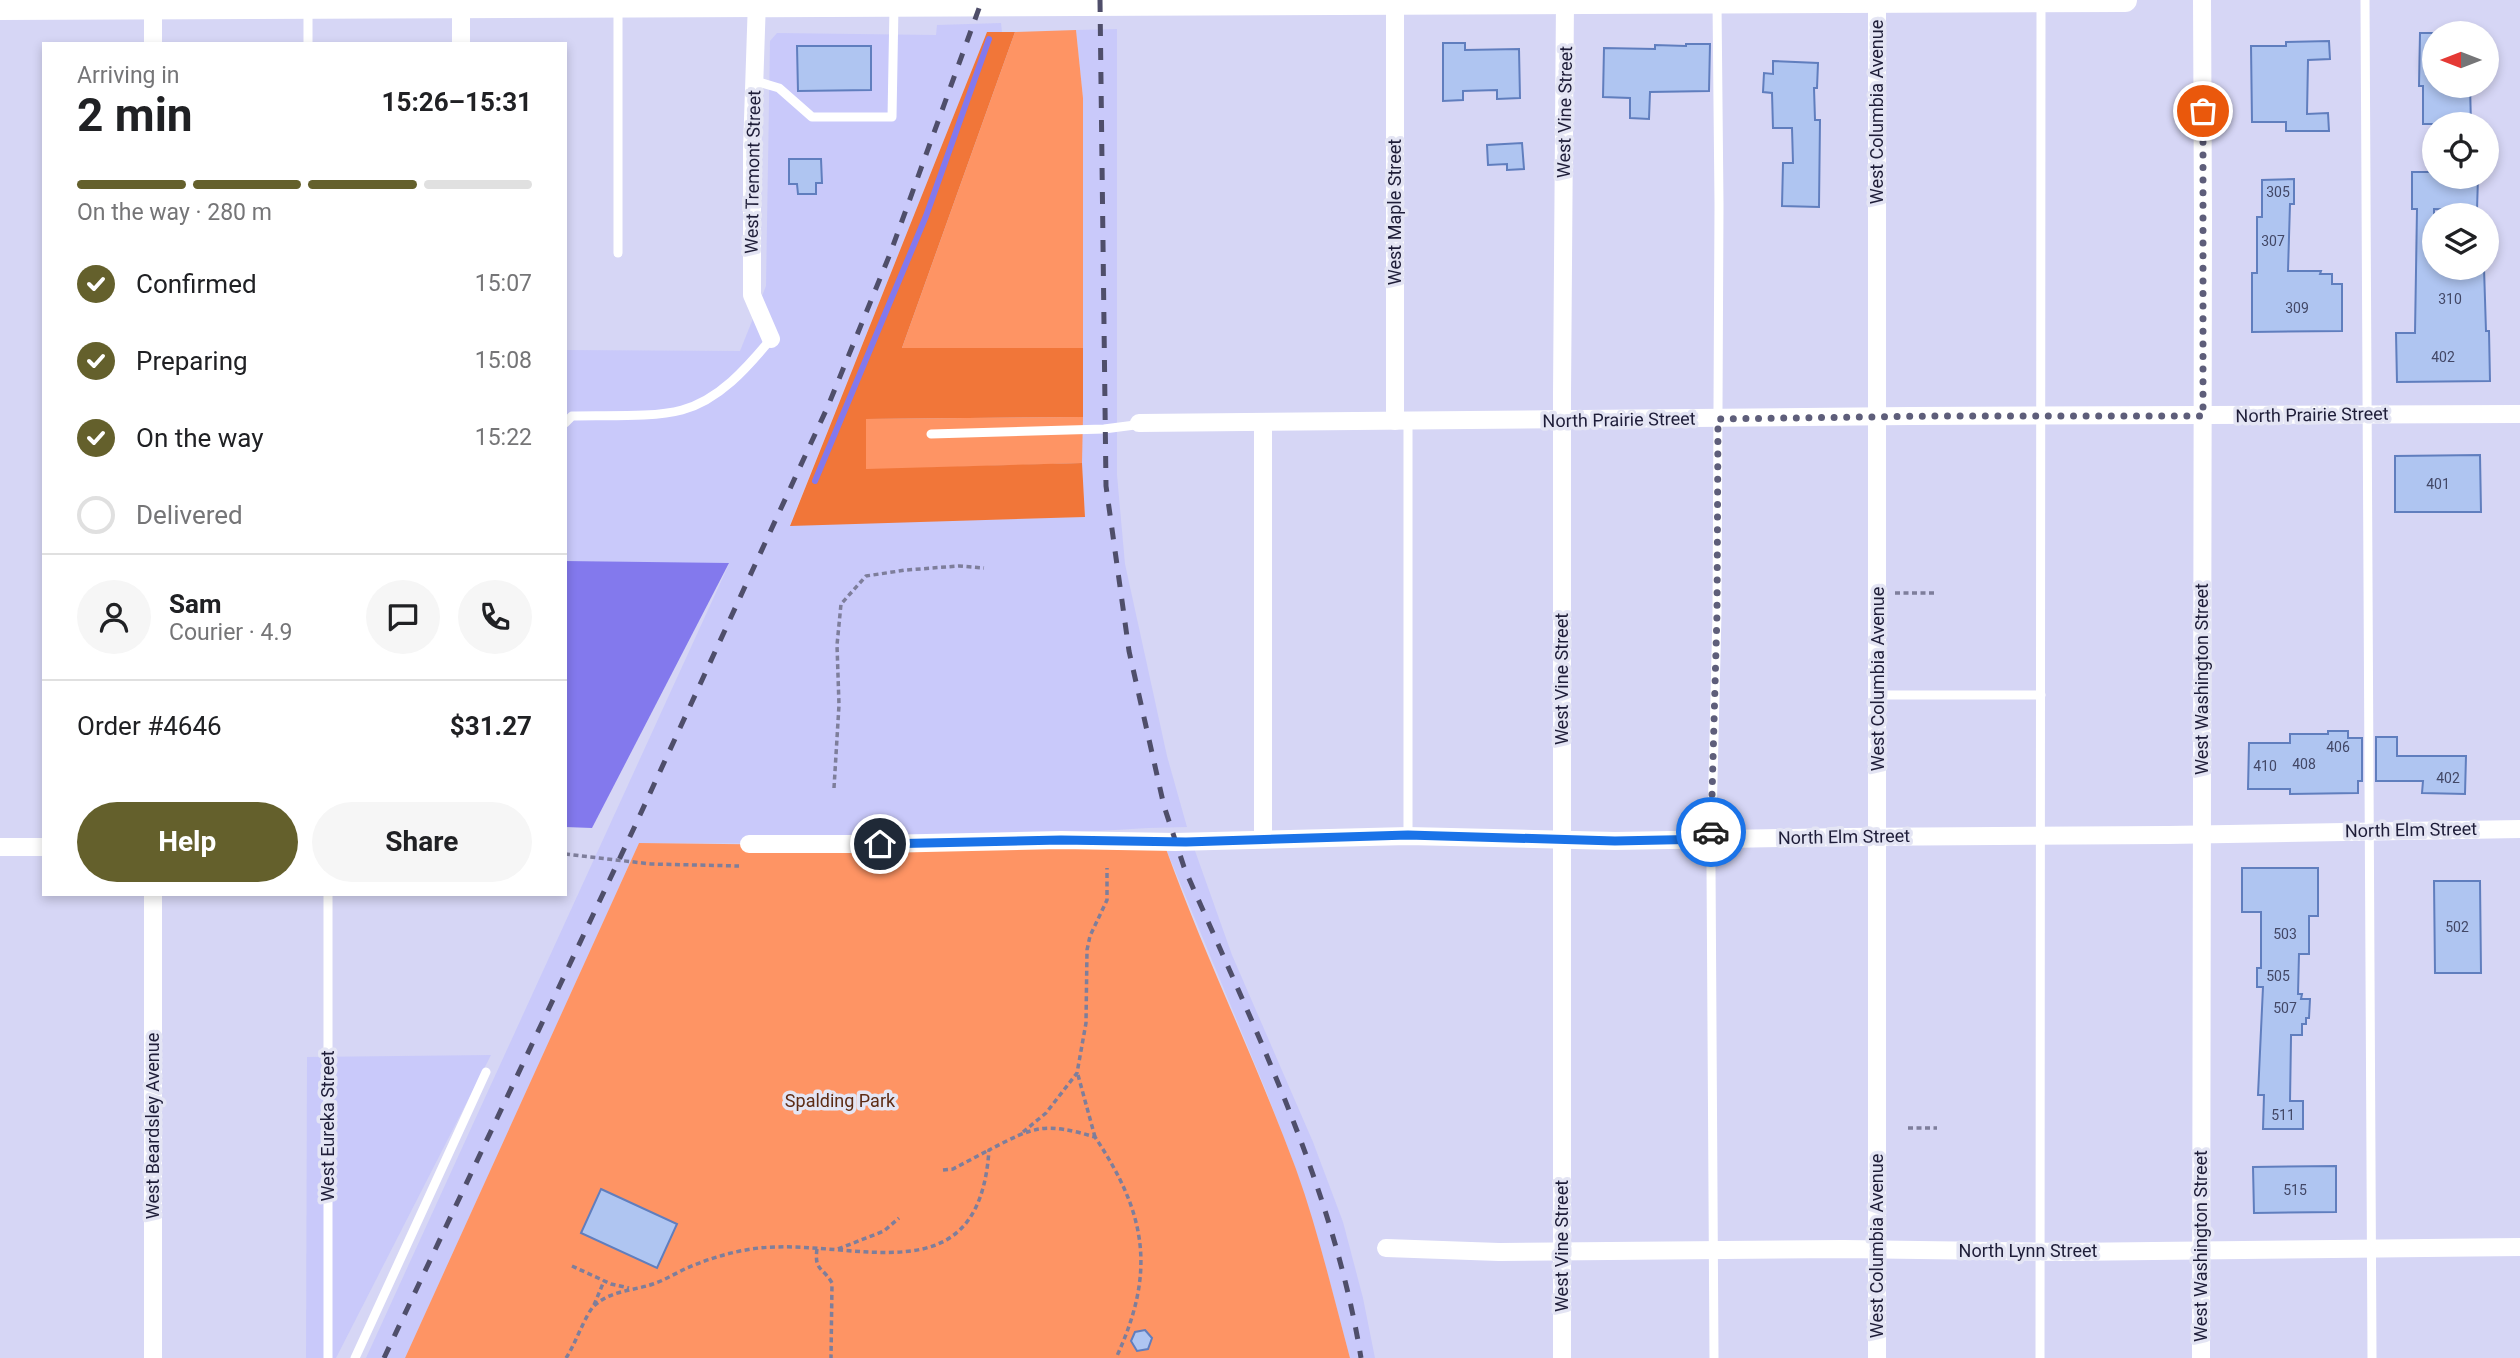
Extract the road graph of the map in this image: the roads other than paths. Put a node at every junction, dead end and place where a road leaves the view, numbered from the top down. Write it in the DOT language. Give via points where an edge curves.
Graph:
graph roads {
  1 [pos="1877,0"];
  2 [pos="2125,0"];
  3 [pos="2202,0"];
  4 [pos="2365,0"];
  5 [pos="1395,1"];
  6 [pos="1565,1"];
  7 [pos="1717,1"];
  8 [pos="2041,1"];
  9 [pos="757,2"];
  10 [pos="951,2"];
  11 [pos="309,3"];
  12 [pos="461,3"];
  13 [pos="618,3"];
  14 [pos="153,4"];
  15 [pos="894,4"];
  16 [pos="0,8"];
  17 [pos="153,42"];
  18 [pos="309,42"];
  19 [pos="461,42"];
  20 [pos="755,81"];
  21 [pos="618,253"];
  22 [pos="771,340"];
  23 [pos="2520,414"];
  24 [pos="2041,415"];
  25 [pos="2367,415"];
  26 [pos="2203,416"];
  27 [pos="1878,418"];
  28 [pos="1718,419"];
  29 [pos="1562,420"];
  30 [pos="567,421"];
  31 [pos="1402,421"];
  32 [pos="1263,422"];
  33 [pos="1139,423"];
  34 [pos="931,434"];
  35 [pos="1878,695"];
  36 [pos="2041,695"];
  37 [pos="2520,829"];
  38 [pos="2369,830"];
  39 [pos="1408,835"];
  40 [pos="2202,835"];
  41 [pos="1878,836"];
  42 [pos="2041,836"];
  43 [pos="1562,838"];
  44 [pos="1263,839"];
  45 [pos="1711,839"];
  46 [pos="749,844"];
  47 [pos="0,847"];
  48 [pos="42,847"];
  49 [pos="153,896"];
  50 [pos="328,896"];
  51 [pos="486,1072"];
  52 [pos="2520,1247"];
  53 [pos="1386,1248"];
  54 [pos="2371,1248"];
  55 [pos="1877,1249"];
  56 [pos="2202,1249"];
  57 [pos="1562,1250"];
  58 [pos="1714,1250"];
  59 [pos="2041,1251"];
  60 [pos="153,1358"];
  61 [pos="328,1358"];
  62 [pos="355,1358"];
  63 [pos="1562,1358"];
  64 [pos="1714,1358"];
  65 [pos="1877,1358"];
  66 [pos="2040,1358"];
  67 [pos="2201,1358"];
  68 [pos="2372,1358"];
  1 -- 7 [label="main road"];
  1 -- 8 [label="main road"];
  1 -- 27 [label="street, West Columbia Avenue"];
  2 -- 8 [label="main road"];
  3 -- 26 [label="street, West Washington Street"];
  4 -- 25 [label="lane"];
  5 -- 6 [label="main road"];
  5 -- 10 [label="main road"];
  5 -- 31 [label="street, West Maple Street"];
  6 -- 7 [label="main road"];
  6 -- 29 [label="street, West Vine Street"];
  7 -- 28 [label="lane"];
  8 -- 24 [label="lane"];
  9 -- 13 [label="main road"];
  9 -- 15 [label="main road"];
  9 -- 20 [label="street, West Tremont Street"];
  10 -- 15 [label="main road"];
  11 -- 12 [label="main road"];
  11 -- 14 [label="main road"];
  11 -- 18 [label="lane"];
  12 -- 13 [label="main road"];
  12 -- 19 [label="street"];
  13 -- 21 [label="lane"];
  14 -- 16 [label="main road"];
  14 -- 17 [label="street"];
  15 -- 20 [label="lane" via="892,117 812,117 779,88"];
  20 -- 22 [label="street, West Tremont Street" via="752,295"];
  22 -- 30 [label="lane" via="718,393 682,410 572,416"];
  23 -- 25 [label="street, North Prairie Street"];
  24 -- 26 [label="street, North Prairie Street"];
  24 -- 27 [label="street, North Prairie Street"];
  24 -- 36 [label="lane"];
  25 -- 26 [label="street, North Prairie Street"];
  25 -- 38 [label="lane"];
  26 -- 40 [label="street, West Washington Street"];
  27 -- 28 [label="street, North Prairie Street"];
  27 -- 35 [label="street, West Columbia Avenue"];
  28 -- 29 [label="street, North Prairie Street"];
  28 -- 45 [label="lane"];
  29 -- 31 [label="street, North Prairie Street"];
  29 -- 43 [label="street, West Vine Street"];
  31 -- 32 [label="street, North Prairie Street"];
  31 -- 39 [label="lane"];
  32 -- 33 [label="street, North Prairie Street"];
  32 -- 44 [label="street"];
  33 -- 34 [label="lane" via="1104,429"];
  35 -- 36 [label="lane"];
  35 -- 41 [label="street, West Columbia Avenue"];
  36 -- 42 [label="lane"];
  37 -- 38 [label="street, North Elm Street"];
  38 -- 40 [label="street, North Elm Street"];
  38 -- 54 [label="lane"];
  39 -- 43 [label="street, North Elm Street"];
  39 -- 44 [label="street, North Elm Street"];
  40 -- 42 [label="street, North Elm Street"];
  40 -- 56 [label="street, West Washington Street"];
  41 -- 42 [label="street, North Elm Street"];
  41 -- 45 [label="street, North Elm Street"];
  41 -- 55 [label="street, West Columbia Avenue"];
  42 -- 59 [label="lane"];
  43 -- 45 [label="street, North Elm Street"];
  43 -- 57 [label="street, West Vine Street"];
  44 -- 46 [label="street, North Elm Street"];
  45 -- 58 [label="lane"];
  47 -- 48 [label="street"];
  49 -- 60 [label="street, West Beardsley Avenue"];
  50 -- 61 [label="lane, West Eureka Street"];
  51 -- 62 [label="lane"];
  52 -- 54 [label="street, North Lynn Street"];
  53 -- 57 [label="street, North Lynn Street"];
  54 -- 56 [label="street, North Lynn Street"];
  54 -- 68 [label="lane"];
  55 -- 58 [label="street, North Lynn Street"];
  55 -- 59 [label="street, North Lynn Street"];
  55 -- 65 [label="street, West Columbia Avenue"];
  56 -- 59 [label="street, North Lynn Street"];
  56 -- 67 [label="street, West Washington Street"];
  57 -- 58 [label="street, North Lynn Street"];
  57 -- 63 [label="street, West Vine Street"];
  58 -- 64 [label="lane"];
  59 -- 66 [label="lane"];
}
